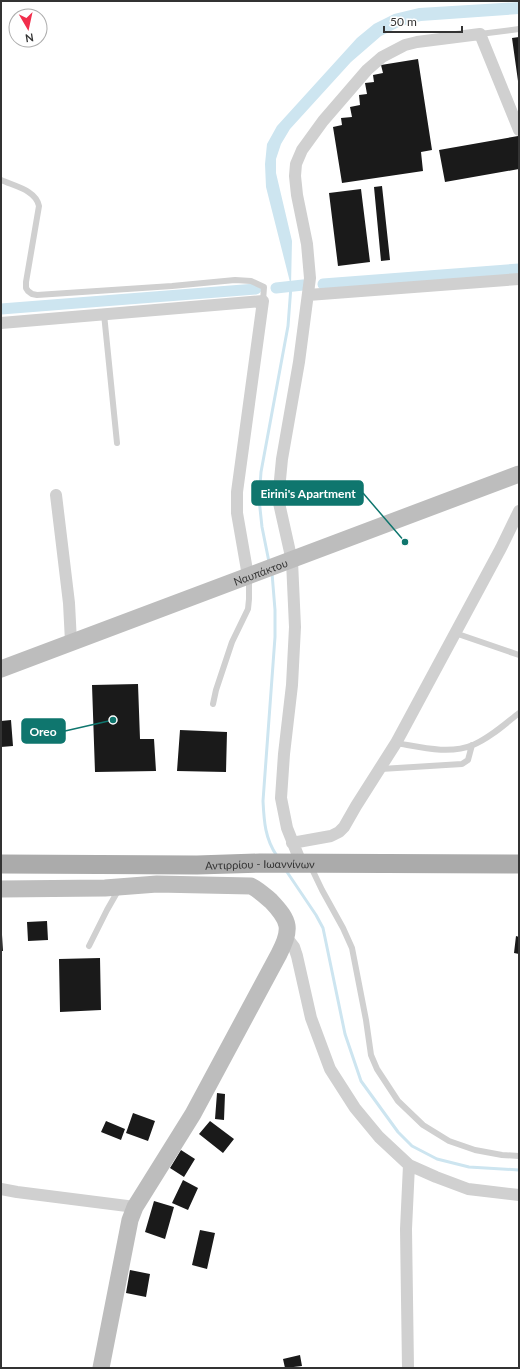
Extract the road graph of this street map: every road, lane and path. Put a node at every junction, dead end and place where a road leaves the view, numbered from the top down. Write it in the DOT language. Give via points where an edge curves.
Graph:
graph roads {
  1 [pos="519,29"];
  2 [pos="480,34"];
  3 [pos="519,130"];
  4 [pos="1,180"];
  5 [pos="519,279"];
  6 [pos="308,295"];
  7 [pos="263,302"];
  8 [pos="104,314"];
  9 [pos="1,322"];
  10 [pos="117,443"];
  11 [pos="519,474"];
  12 [pos="56,495"];
  13 [pos="519,512"];
  14 [pos="288,562"];
  15 [pos="255,574"];
  16 [pos="455,633"];
  17 [pos="71,642"];
  18 [pos="519,655"];
  19 [pos="1,670"];
  20 [pos="213,704"];
  21 [pos="519,713"];
  22 [pos="396,743"];
  23 [pos="472,745"];
  24 [pos="380,769"];
  25 [pos="292,843"];
  26 [pos="255,863"];
  27 [pos="302,863"];
  28 [pos="1,864"];
  29 [pos="519,864"];
  30 [pos="121,886"];
  31 [pos="251,886"];
  32 [pos="1,889"];
  33 [pos="287,938"];
  34 [pos="89,946"];
  35 [pos="519,1156"];
  36 [pos="409,1165"];
  37 [pos="1,1189"];
  38 [pos="519,1195"];
  39 [pos="134,1206"];
  40 [pos="101,1368"];
  41 [pos="408,1368"];
  1 -- 2 [label="lane"];
  2 -- 3 [label="street"];
  2 -- 6 [label="street" via="417,42 382,56 323,121 302,150 296,164 295,176 309,255"];
  4 -- 7 [label="lane" via="30,193 39,204 26,282 26,288 32,294 60,295 235,280 262,285 265,291"];
  5 -- 6 [label="street"];
  6 -- 14 [label="street" via="300,362 279,476 279,503"];
  7 -- 8 [label="street"];
  7 -- 15 [label="street" via="237,492 237,513"];
  8 -- 9 [label="street"];
  8 -- 10 [label="lane"];
  11 -- 14 [label="street, Ναυπάκτου"];
  12 -- 17 [label="street"];
  13 -- 16 [label="street"];
  14 -- 15 [label="street, Ναυπάκτου"];
  14 -- 25 [label="street" via="295,635 281,798"];
  15 -- 17 [label="street, Ναυπάκτου"];
  15 -- 20 [label="lane" via="248,609 230,649"];
  16 -- 18 [label="lane"];
  16 -- 22 [label="street"];
  17 -- 19 [label="street, Ναυπάκτου"];
  21 -- 23 [label="lane"];
  22 -- 23 [label="lane" via="444,750"];
  22 -- 24 [label="street"];
  23 -- 24 [label="lane" via="468,760 462,764"];
  24 -- 25 [label="street" via="341,831 331,836"];
  25 -- 27 [label="street"];
  26 -- 27 [label="main road, Αντιρρίου - Ιωαννίνων"];
  26 -- 28 [label="main road, Αντιρρίου - Ιωαννίνων"];
  26 -- 31 [label="street"];
  27 -- 29 [label="main road, Αντιρρίου - Ιωαννίνων"];
  27 -- 35 [label="lane" via="322,890 352,948 371,1055 398,1101 424,1125 449,1141 475,1150"];
  30 -- 31 [label="street"];
  30 -- 32 [label="street"];
  30 -- 34 [label="lane"];
  31 -- 33 [label="street" via="263,893 284,915"];
  33 -- 36 [label="street" via="297,956 311,1018 330,1069 355,1108 379,1137"];
  33 -- 39 [label="street" via="193,1114"];
  36 -- 38 [label="street" via="468,1189"];
  36 -- 41 [label="street" via="406,1229"];
  37 -- 39 [label="street"];
  39 -- 40 [label="street"];
}
